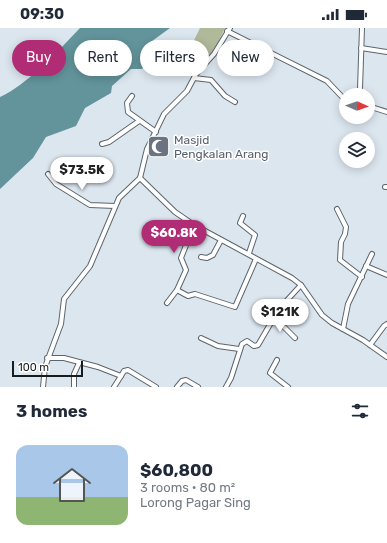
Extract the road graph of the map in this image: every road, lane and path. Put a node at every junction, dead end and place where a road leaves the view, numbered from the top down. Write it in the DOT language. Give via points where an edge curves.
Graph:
graph roads {
  1 [pos="362,28"];
  2 [pos="229,30"];
  3 [pos="361,48"];
  4 [pos="387,52"];
  5 [pos="194,78"];
  6 [pos="360,88"];
  7 [pos="339,94"];
  8 [pos="132,96"];
  9 [pos="235,102"];
  10 [pos="375,108"];
  11 [pos="387,112"];
  12 [pos="139,121"];
  13 [pos="156,132"];
  14 [pos="102,144"];
  15 [pos="48,174"];
  16 [pos="140,178"];
  17 [pos="115,206"];
  18 [pos="337,209"];
  19 [pos="243,216"];
  20 [pos="194,225"];
  21 [pos="222,240"];
  22 [pos="248,254"];
  23 [pos="372,254"];
  24 [pos="201,257"];
  25 [pos="256,260"];
  26 [pos="366,266"];
  27 [pos="387,276"];
  28 [pos="362,277"];
  29 [pos="301,285"];
  30 [pos="177,290"];
  31 [pos="167,303"];
  32 [pos="274,318"];
  33 [pos="387,324"];
  34 [pos="343,329"];
  35 [pos="201,338"];
  36 [pos="295,338"];
  37 [pos="370,345"];
  38 [pos="239,349"];
  39 [pos="387,357"];
  40 [pos="47,358"];
  41 [pos="277,360"];
  42 [pos="79,363"];
  43 [pos="121,376"];
  44 [pos="43,387"];
  45 [pos="74,387"];
  46 [pos="114,387"];
  47 [pos="156,387"];
  48 [pos="177,387"];
  49 [pos="198,387"];
  50 [pos="226,387"];
  51 [pos="288,387"];
  1 -- 3 [label="street"];
  2 -- 5 [label="street" via="214,54"];
  2 -- 7 [label="street" via="327,81"];
  3 -- 4 [label="street"];
  3 -- 6 [label="street"];
  5 -- 9 [label="street" via="211,80 225,96"];
  5 -- 13 [label="street" via="187,91 164,114"];
  8 -- 12 [label="street" via="127,103 128,112"];
  10 -- 11 [label="street"];
  12 -- 13 [label="street"];
  12 -- 14 [label="street" via="110,142"];
  13 -- 16 [label="street" via="146,149"];
  15 -- 17 [label="street" via="56,184 90,205"];
  16 -- 17 [label="street" via="125,191"];
  16 -- 20 [label="street" via="175,212"];
  17 -- 40 [label="street" via="90,266 64,299 61,324"];
  18 -- 28 [label="street" via="346,227 341,242 340,260"];
  19 -- 22 [label="street" via="240,223 242,226 255,234"];
  20 -- 21 [label="street"];
  20 -- 30 [label="street" via="181,258 186,270"];
  21 -- 22 [label="street"];
  21 -- 24 [label="street" via="213,256"];
  22 -- 25 [label="street"];
  23 -- 26 [label="street"];
  25 -- 29 [label="street"];
  25 -- 30 [label="street" via="235,307 195,294 188,296"];
  26 -- 27 [label="street"];
  26 -- 28 [label="street"];
  28 -- 34 [label="street" via="348,304"];
  29 -- 32 [label="street"];
  29 -- 34 [label="street" via="322,315"];
  30 -- 31 [label="street"];
  32 -- 36 [label="street"];
  32 -- 38 [label="street" via="258,345 254,346 244,341"];
  33 -- 37 [label="street"];
  34 -- 37 [label="street"];
  35 -- 38 [label="street" via="218,346"];
  37 -- 39 [label="street"];
  38 -- 50 [label="street" via="232,378"];
  40 -- 42 [label="street" via="64,358"];
  40 -- 44 [label="street"];
  41 -- 51 [label="street" via="270,373"];
  42 -- 43 [label="street"];
  42 -- 45 [label="street" via="74,374"];
  43 -- 46 [label="street"];
  43 -- 47 [label="street" via="128,370"];
  48 -- 49 [label="street" via="186,380"];
}
